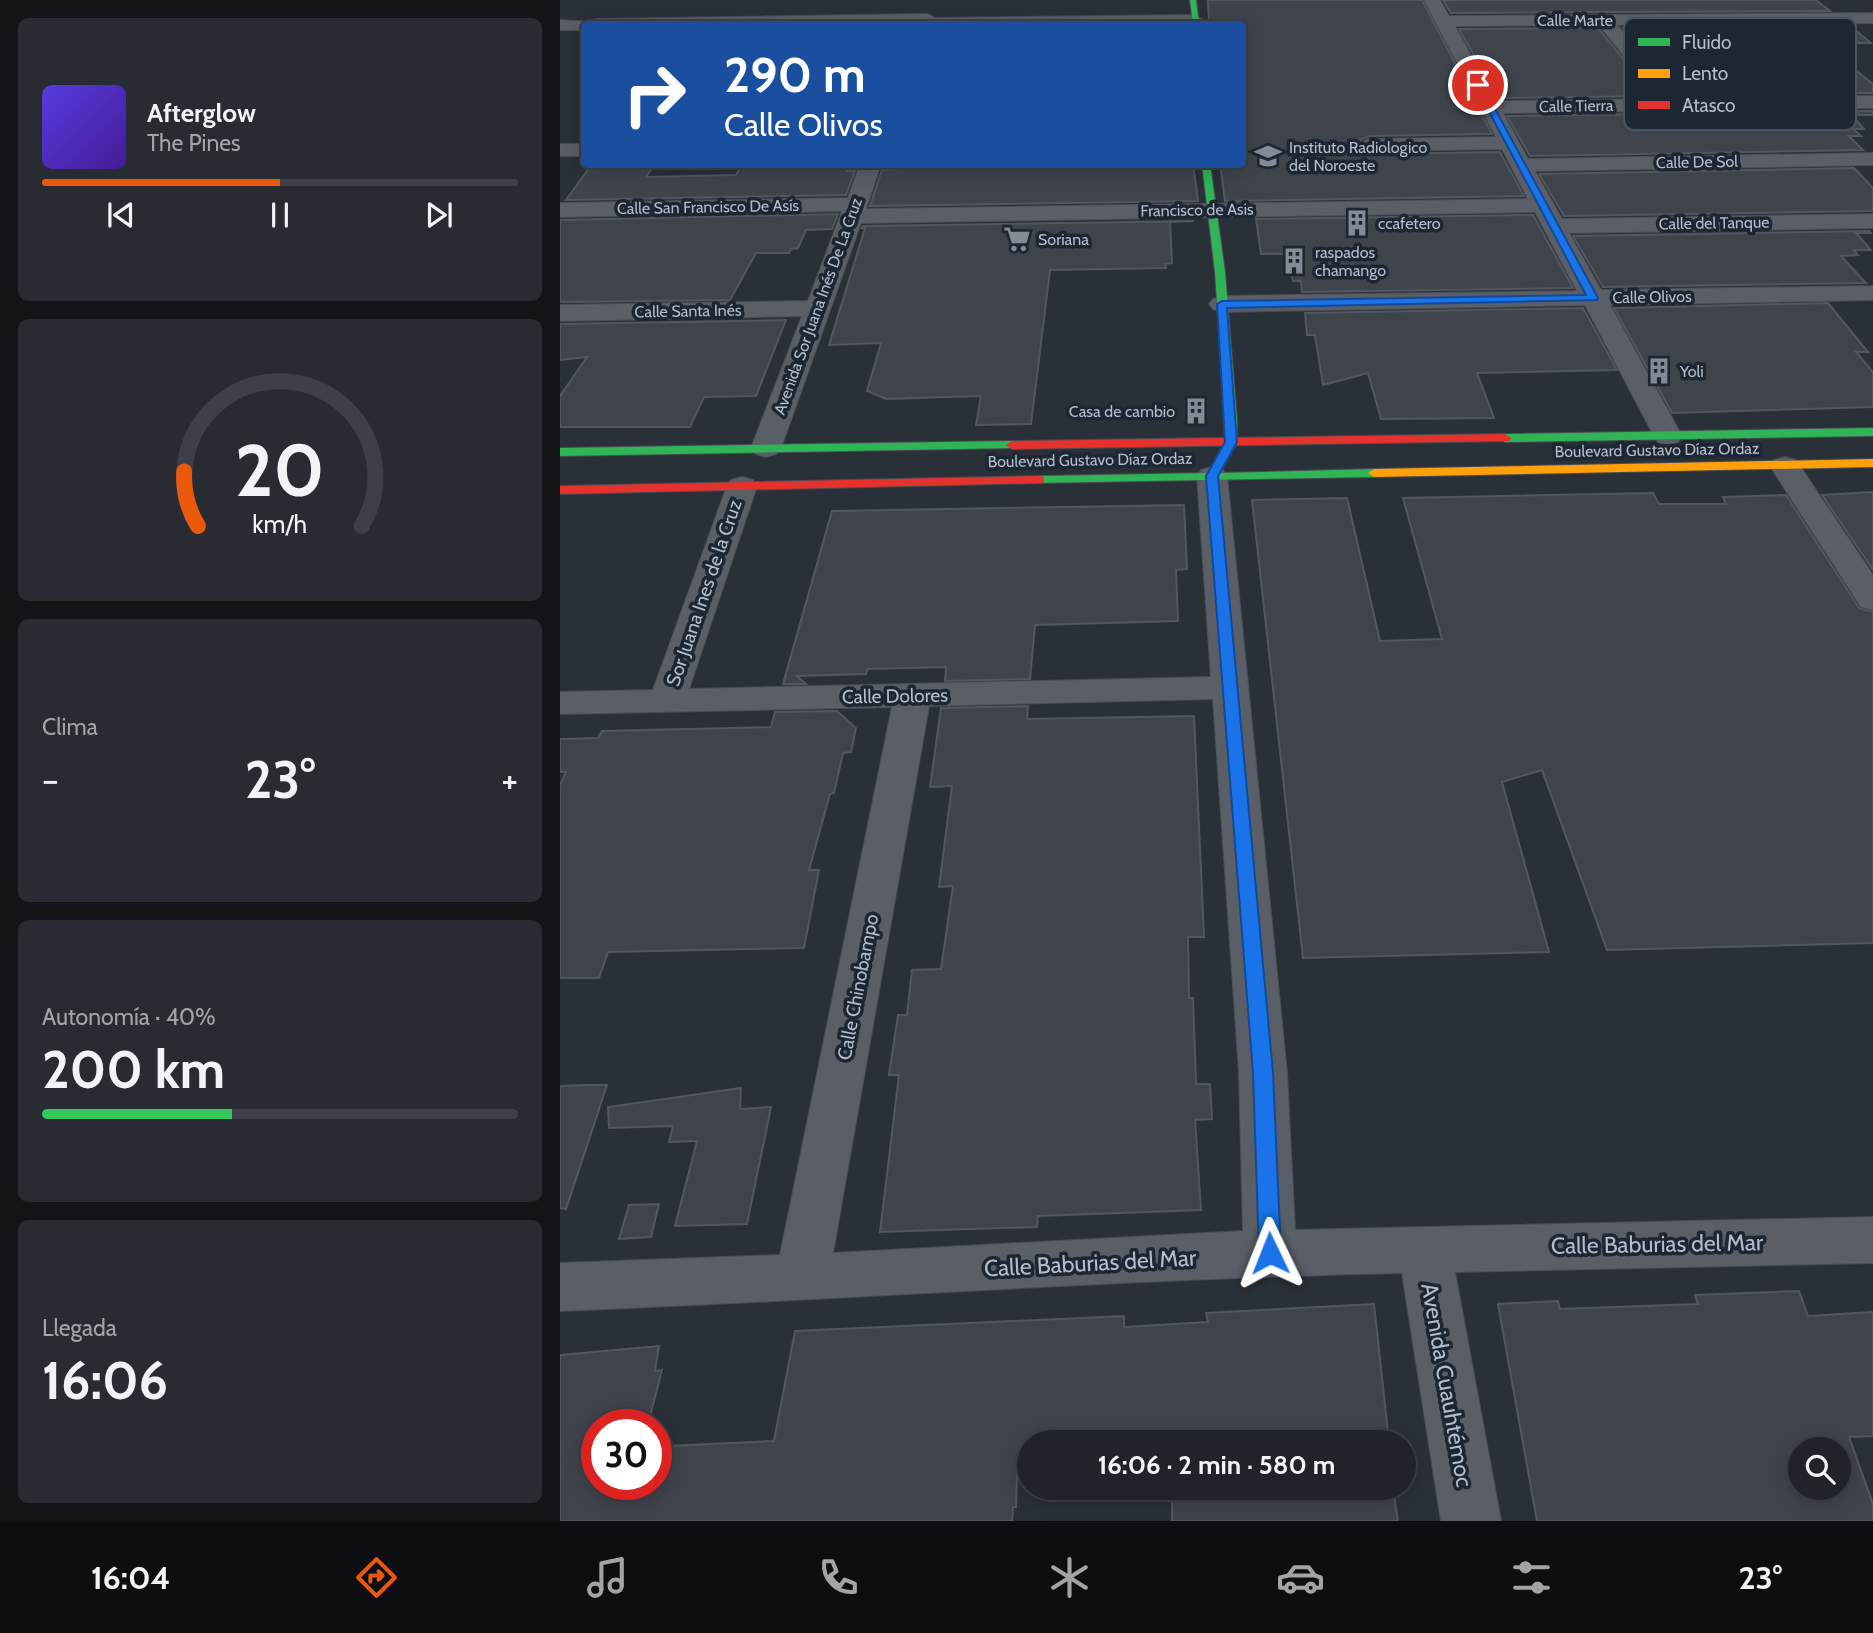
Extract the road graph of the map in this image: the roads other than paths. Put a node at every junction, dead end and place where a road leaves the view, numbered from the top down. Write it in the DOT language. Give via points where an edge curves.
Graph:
graph roads {
  1 [pos="935,0"];
  2 [pos="1193,0"];
  3 [pos="1432,0"];
  4 [pos="1604,20"];
  5 [pos="1624,20"];
  6 [pos="926,21"];
  7 [pos="1195,21"];
  8 [pos="1444,21"];
  9 [pos="560,25"];
  10 [pos="581,25"];
  11 [pos="1624,44"];
  12 [pos="1624,105"];
  13 [pos="1490,107"];
  14 [pos="1509,143"];
  15 [pos="1370,145"];
  16 [pos="560,150"];
  17 [pos="581,150"];
  18 [pos="1873,159"];
  19 [pos="1522,165"];
  20 [pos="869,168"];
  21 [pos="1207,168"];
  22 [pos="1543,205"];
  23 [pos="1213,209"];
  24 [pos="560,210"];
  25 [pos="853,210"];
  26 [pos="1873,221"];
  27 [pos="1554,226"];
  28 [pos="1873,293"];
  29 [pos="1593,298"];
  30 [pos="1222,304"];
  31 [pos="816,308"];
  32 [pos="560,313"];
  33 [pos="1873,432"];
  34 [pos="1668,436"];
  35 [pos="766,448"];
  36 [pos="560,452"];
  37 [pos="1222,459"];
  38 [pos="1873,464"];
  39 [pos="1785,466"];
  40 [pos="742,486"];
  41 [pos="560,490"];
  42 [pos="1873,600"];
  43 [pos="1229,688"];
  44 [pos="913,695"];
  45 [pos="667,701"];
  46 [pos="560,704"];
  47 [pos="1873,1240"];
  48 [pos="1424,1248"];
  49 [pos="1270,1253"];
  50 [pos="802,1279"];
  51 [pos="560,1287"];
  52 [pos="1471,1521"];
  1 -- 6 [label="street"];
  2 -- 7 [label="main road"];
  3 -- 8 [label="street"];
  4 -- 5 [label="street, Calle Marte"];
  4 -- 8 [label="street, Calle Marte"];
  4 -- 11 [label="street"];
  8 -- 13 [label="street"];
  9 -- 10 [label="street"];
  12 -- 13 [label="street, Calle Tierra"];
  13 -- 14 [label="street"];
  14 -- 15 [label="street"];
  14 -- 19 [label="street"];
  16 -- 17 [label="street"];
  18 -- 19 [label="street, Calle De Sol"];
  19 -- 22 [label="street"];
  20 -- 25 [label="street, Avenida Sor Juana Inés De La Cruz"];
  21 -- 23 [label="main road"];
  22 -- 23 [label="street, Francisco de Asis"];
  22 -- 27 [label="street"];
  23 -- 25 [label="street, Francisco de Asis"];
  23 -- 30 [label="main road"];
  24 -- 25 [label="street, Calle San Francisco De Asís"];
  25 -- 31 [label="street, Avenida Sor Juana Inés De La Cruz"];
  26 -- 27 [label="street, Calle del Tanque"];
  27 -- 29 [label="street"];
  28 -- 29 [label="street, Calle Olivos"];
  29 -- 30 [label="street, Calle Olivos"];
  29 -- 34 [label="street"];
  30 -- 37 [label="main road"];
  31 -- 32 [label="street, Calle Santa Inés"];
  31 -- 35 [label="street, Avenida Sor Juana Inés De La Cruz"];
  33 -- 34 [label="main road, Boulevard Gustavo Díaz Ordaz"];
  34 -- 37 [label="main road, Boulevard Gustavo Díaz Ordaz"];
  35 -- 36 [label="main road, Boulevard Gustavo Díaz Ordaz"];
  35 -- 37 [label="main road, Boulevard Gustavo Díaz Ordaz"];
  37 -- 39 [label="main road, Boulevard Gustavo Díaz Ordaz"];
  37 -- 40 [label="main road, Boulevard Gustavo Díaz Ordaz"];
  37 -- 43 [label="street"];
  38 -- 39 [label="main road, Boulevard Gustavo Díaz Ordaz"];
  39 -- 42 [label="street"];
  40 -- 41 [label="main road, Boulevard Gustavo Díaz Ordaz"];
  40 -- 45 [label="street, Sor Juana Ines de la Cruz"];
  43 -- 44 [label="street, Calle Dolores"];
  43 -- 49 [label="street" via="1263,1073"];
  44 -- 45 [label="street, Calle Dolores"];
  44 -- 50 [label="street, Calle Chinobampo"];
  45 -- 46 [label="street, Calle Dolores"];
  47 -- 48 [label="street, Calle Baburias del Mar"];
  48 -- 49 [label="street, Calle Baburias del Mar"];
  48 -- 52 [label="street, Avenida Cuauhtémoc"];
  49 -- 50 [label="street, Calle Baburias del Mar"];
  50 -- 51 [label="street, Calle Baburias del Mar"];
}
